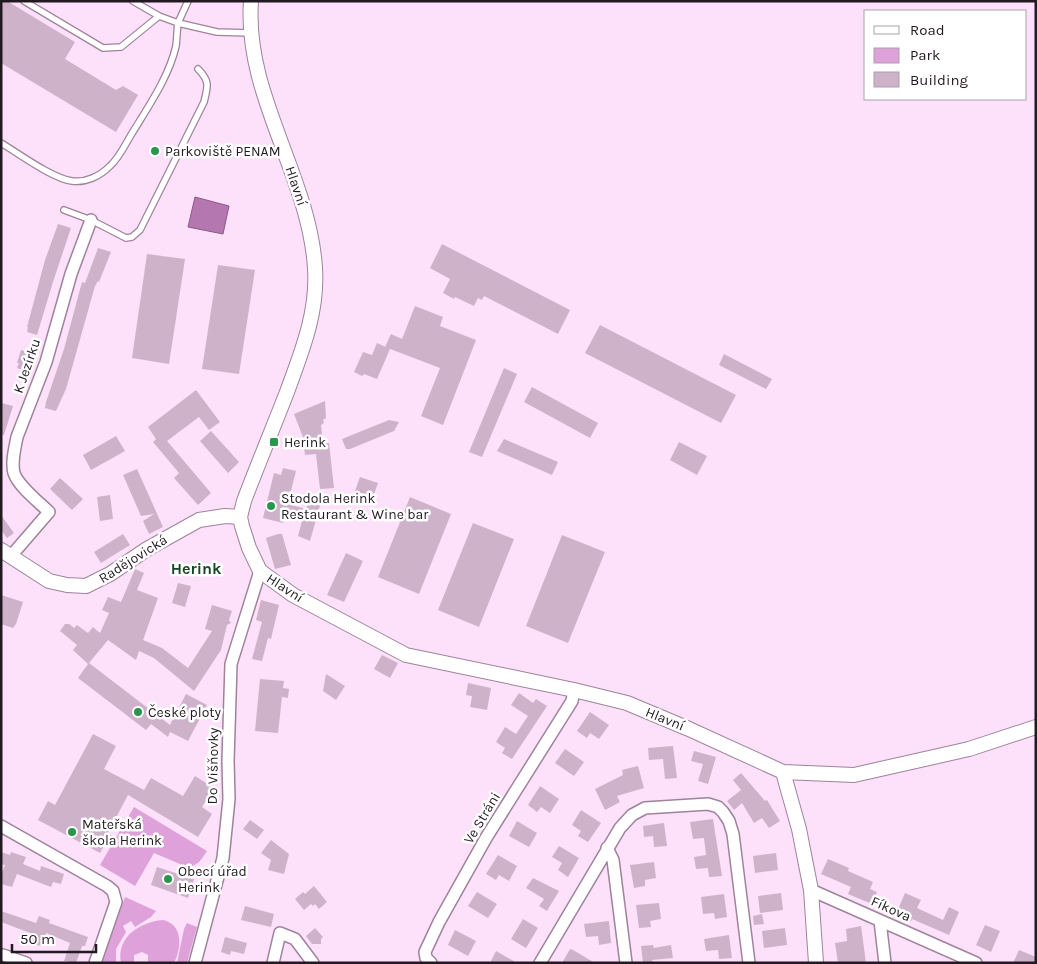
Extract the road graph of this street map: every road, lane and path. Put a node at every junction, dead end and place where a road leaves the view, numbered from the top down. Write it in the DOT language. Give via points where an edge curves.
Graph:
graph roads {
  1 [pos="24,1"];
  2 [pos="133,1"];
  3 [pos="188,1"];
  4 [pos="251,1"];
  5 [pos="159,16"];
  6 [pos="178,23"];
  7 [pos="251,34"];
  8 [pos="198,69"];
  9 [pos="1,143"];
  10 [pos="64,210"];
  11 [pos="91,220"];
  12 [pos="240,517"];
  13 [pos="6,553"];
  14 [pos="260,571"];
  15 [pos="574,690"];
  16 [pos="1036,727"];
  17 [pos="783,772"];
  18 [pos="1,826"];
  19 [pos="607,848"];
  20 [pos="811,890"];
  21 [pos="880,920"];
  22 [pos="3,955"];
  23 [pos="960,959"];
  24 [pos="26,963"];
  25 [pos="95,963"];
  26 [pos="195,963"];
  27 [pos="273,963"];
  28 [pos="313,963"];
  29 [pos="431,963"];
  30 [pos="540,963"];
  31 [pos="626,963"];
  32 [pos="749,963"];
  33 [pos="816,963"];
  34 [pos="885,963"];
  35 [pos="976,963"];
  1 -- 5 [label="lane" via="103,48 121,47"];
  2 -- 5 [label="lane"];
  3 -- 6 [label="lane"];
  4 -- 7 [label="street, Hlavní"];
  5 -- 6 [label="lane"];
  6 -- 7 [label="lane" via="217,32"];
  6 -- 9 [label="lane" via="176,46 168,69 118,157 102,173 85,181 60,178"];
  7 -- 12 [label="street, Hlavní" via="255,64 309,230 316,286 314,310 303,349"];
  8 -- 11 [label="lane" via="208,84 204,102 140,230 126,238"];
  10 -- 11 [label="lane"];
  11 -- 13 [label="street, K Jezírku" via="15,448 16,478 49,512"];
  12 -- 13 [label="street, Radějovická" via="199,520 86,586 67,586 49,581"];
  12 -- 14 [label="street, Hlavní"];
  14 -- 15 [label="street, Hlavní" via="293,595 406,655"];
  14 -- 26 [label="street, Do Višňovky" via="231,664 229,799 223,858"];
  15 -- 17 [label="street, Hlavní" via="627,703"];
  15 -- 29 [label="street, Ve Stráni" via="572,701 486,838 439,922 425,952"];
  16 -- 17 [label="street" via="969,749 854,775"];
  17 -- 20 [label="street"];
  18 -- 25 [label="street" via="113,891 116,902"];
  19 -- 30 [label="street"];
  19 -- 31 [label="street" via="613,860"];
  19 -- 32 [label="street" via="632,814 645,808 708,804 718,807 729,821 733,834"];
  20 -- 21 [label="street, Fíkova"];
  20 -- 33 [label="street"];
  21 -- 23 [label="street, Fíkova"];
  21 -- 34 [label="street"];
  22 -- 24 [label="street"];
  23 -- 35 [label="street, Fíkova"];
  27 -- 28 [label="street" via="280,933 295,939"];
}
